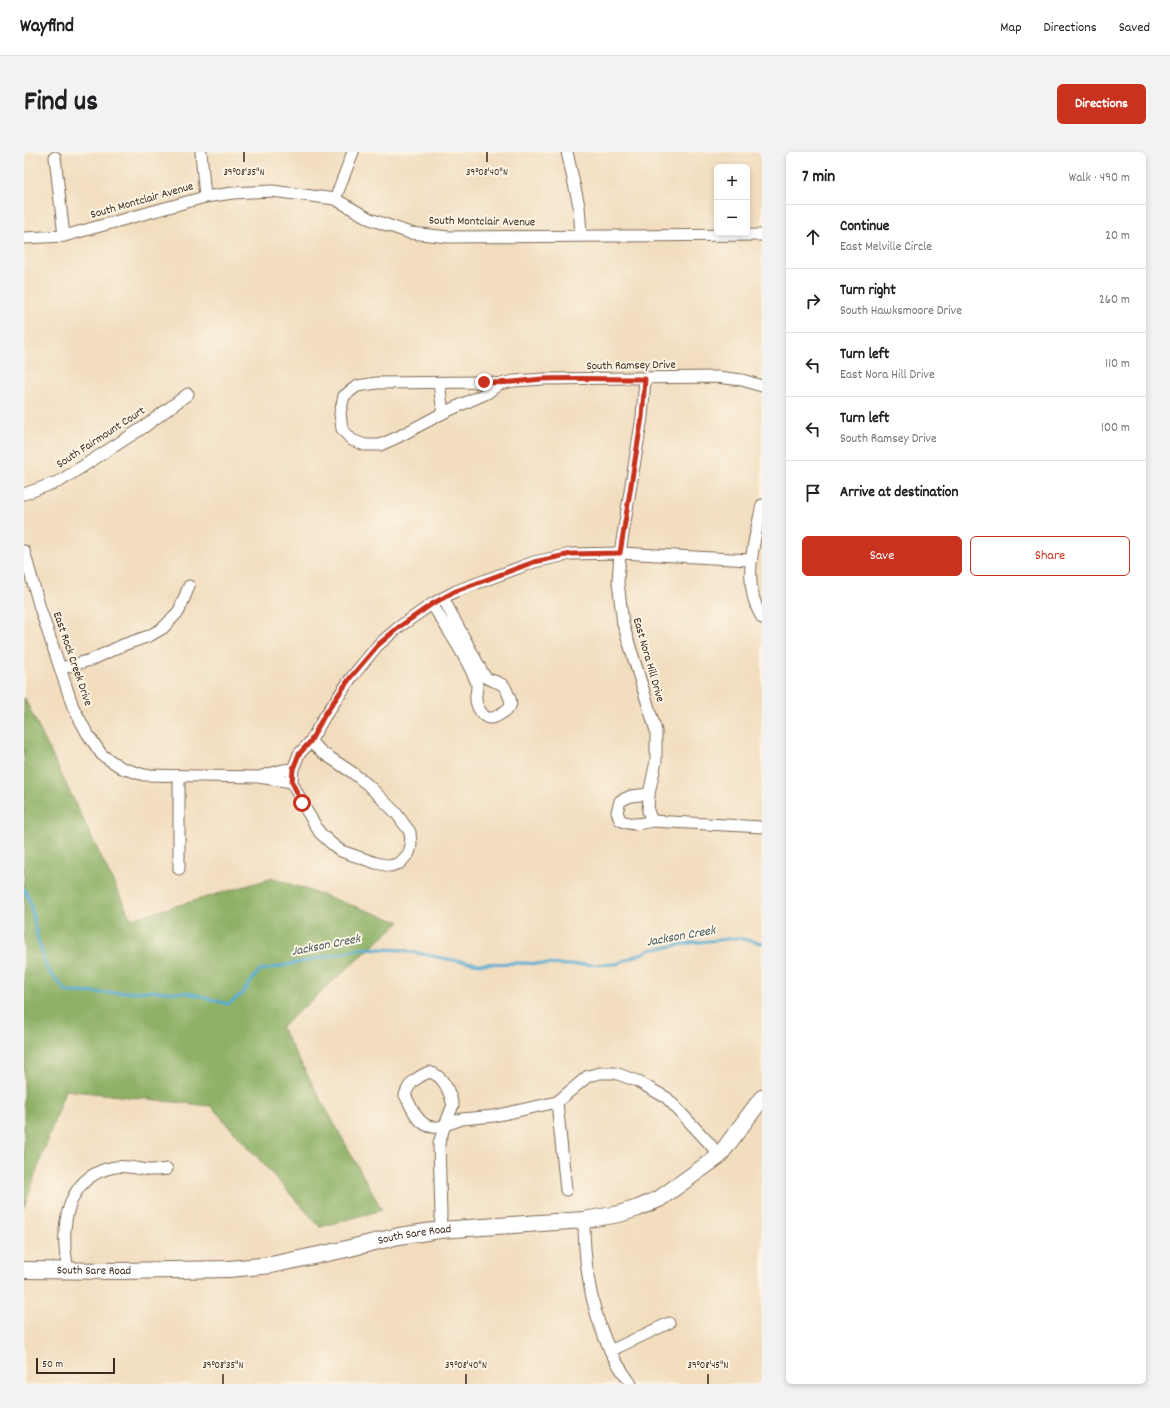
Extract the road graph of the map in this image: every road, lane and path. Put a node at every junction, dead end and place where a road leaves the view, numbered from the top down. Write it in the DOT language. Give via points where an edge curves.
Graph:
graph roads {
  1 [pos="201,152"];
  2 [pos="353,152"];
  3 [pos="567,152"];
  4 [pos="55,157"];
  5 [pos="206,197"];
  6 [pos="335,199"];
  7 [pos="581,235"];
  8 [pos="762,235"];
  9 [pos="64,236"];
  10 [pos="24,238"];
  11 [pos="645,379"];
  12 [pos="439,383"];
  13 [pos="499,384"];
  14 [pos="762,386"];
  15 [pos="188,394"];
  16 [pos="443,413"];
  17 [pos="24,494"];
  18 [pos="762,505"];
  19 [pos="24,551"];
  20 [pos="620,553"];
  21 [pos="750,560"];
  22 [pos="189,586"];
  23 [pos="443,598"];
  24 [pos="432,604"];
  25 [pos="762,618"];
  26 [pos="468,655"];
  27 [pos="61,668"];
  28 [pos="492,682"];
  29 [pos="478,689"];
  30 [pos="310,742"];
  31 [pos="293,769"];
  32 [pos="179,776"];
  33 [pos="258,777"];
  34 [pos="292,782"];
  35 [pos="649,794"];
  36 [pos="652,821"];
  37 [pos="762,827"];
  38 [pos="179,869"];
  39 [pos="762,1098"];
  40 [pos="557,1102"];
  41 [pos="445,1125"];
  42 [pos="719,1156"];
  43 [pos="167,1169"];
  44 [pos="566,1190"];
  45 [pos="584,1220"];
  46 [pos="440,1230"];
  47 [pos="24,1270"];
  48 [pos="68,1270"];
  49 [pos="669,1323"];
  50 [pos="610,1351"];
  51 [pos="631,1384"];
  1 -- 5 [label="street"];
  2 -- 6 [label="street"];
  3 -- 7 [label="street" via="579,206"];
  4 -- 9 [label="street"];
  5 -- 6 [label="street, South Montclair Avenue" via="233,192 272,191"];
  5 -- 9 [label="street, South Montclair Avenue"];
  6 -- 7 [label="street, South Montclair Avenue" via="370,219 410,233 450,237"];
  7 -- 8 [label="street, South Montclair Avenue"];
  9 -- 10 [label="street, South Montclair Avenue"];
  11 -- 13 [label="street, South Ramsey Drive" via="544,379"];
  11 -- 14 [label="street, South Ramsey Drive" via="717,377"];
  11 -- 20 [label="street, East Nora Hill Drive" via="642,417"];
  12 -- 13 [label="street, South Ramsey Drive"];
  12 -- 16 [label="street"];
  12 -- 16 [label="street, South Ramsey Drive" via="377,383 357,386 344,396 340,413 342,429 352,440 365,445 380,445"];
  13 -- 16 [label="street, South Ramsey Drive" via="487,393"];
  15 -- 17 [label="street, South Fairmount Court" via="144,427 60,481"];
  18 -- 21 [label="street"];
  19 -- 27 [label="street, East Rock Creek Drive"];
  20 -- 21 [label="street"];
  20 -- 23 [label="street" via="571,554 534,562"];
  20 -- 35 [label="street, East Nora Hill Drive" via="618,582 623,624 656,731 656,761"];
  21 -- 25 [label="street" via="751,584"];
  22 -- 27 [label="street" via="179,610 163,628 91,660"];
  23 -- 24 [label="street"];
  23 -- 26 [label="street"];
  24 -- 26 [label="street"];
  24 -- 30 [label="street" via="378,645 350,678"];
  26 -- 28 [label="street"];
  26 -- 29 [label="street"];
  27 -- 32 [label="street, East Rock Creek Drive" via="73,707 102,755 122,768 144,775"];
  28 -- 29 [label="street"];
  28 -- 29 [label="street" via="504,686 512,705 509,710 496,717 484,716 476,703"];
  30 -- 31 [label="street" via="299,754"];
  30 -- 34 [label="street" via="358,777 396,813 410,832 409,853 400,863 390,866 341,851 320,834"];
  31 -- 33 [label="street, East Rock Creek Drive"];
  31 -- 34 [label="street"];
  32 -- 33 [label="street, East Rock Creek Drive"];
  32 -- 38 [label="street"];
  33 -- 34 [label="street, East Rock Creek Drive"];
  35 -- 36 [label="street, East Nora Hill Drive" via="648,811"];
  35 -- 36 [label="street" via="632,796 620,801 617,812 620,820 629,824"];
  36 -- 37 [label="street"];
  39 -- 42 [label="main road, South Sare Road"];
  40 -- 41 [label="street" via="494,1116 462,1118"];
  40 -- 42 [label="street" via="588,1076 614,1073 638,1081 667,1098"];
  40 -- 44 [label="street"];
  41 -- 41 [label="street" via="435,1128 421,1121 413,1112 405,1094 408,1086 430,1072 437,1074 450,1094 453,1105"];
  41 -- 46 [label="street" via="439,1143"];
  42 -- 45 [label="main road, South Sare Road" via="659,1199 619,1214"];
  43 -- 48 [label="street" via="149,1170 117,1166 104,1169 78,1188 70,1201 67,1217"];
  45 -- 46 [label="main road, South Sare Road"];
  45 -- 50 [label="street" via="586,1272 590,1295"];
  46 -- 48 [label="main road, South Sare Road" via="399,1236 271,1265 229,1269"];
  47 -- 48 [label="main road, South Sare Road"];
  49 -- 50 [label="street"];
  50 -- 51 [label="street"];
}
